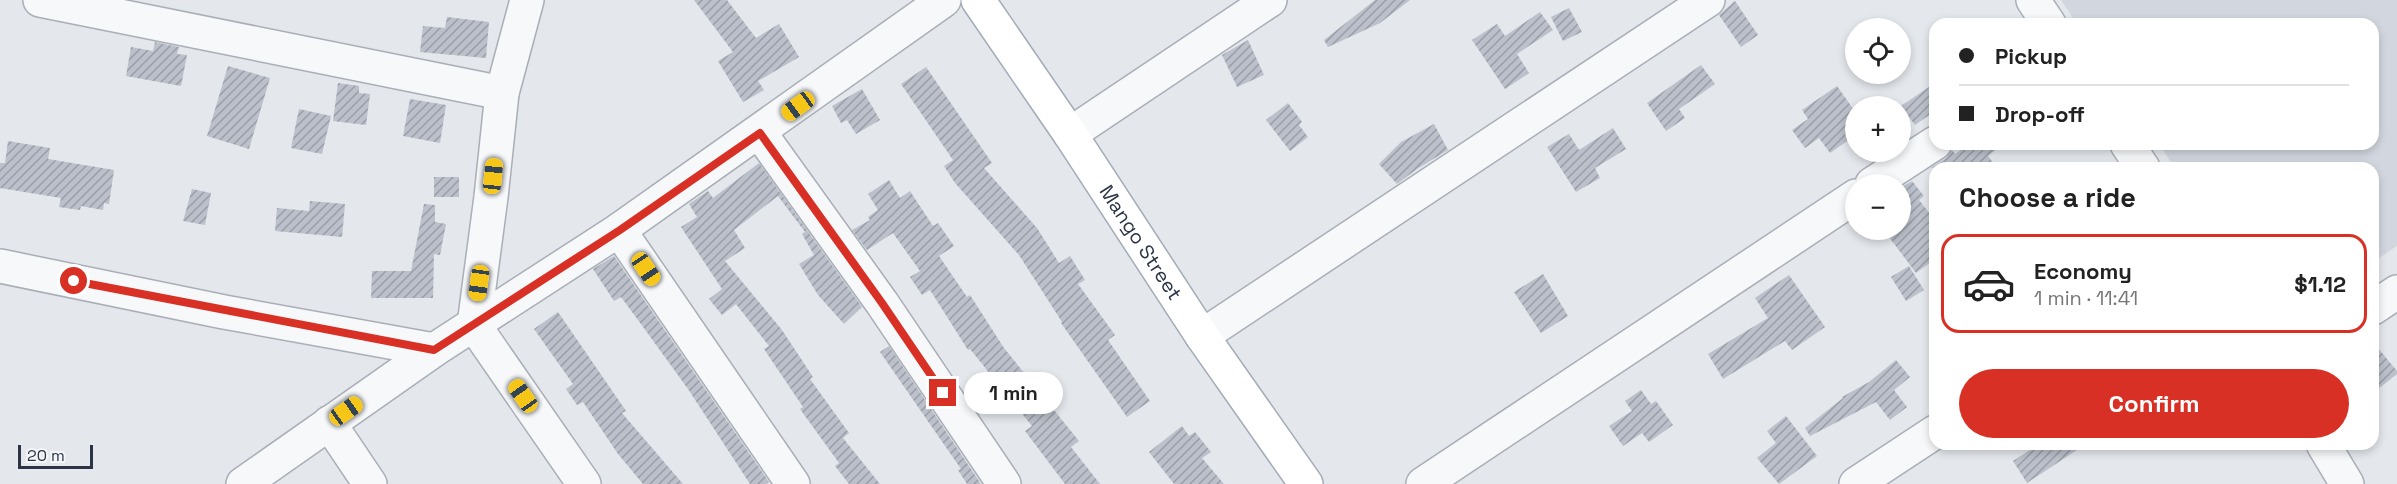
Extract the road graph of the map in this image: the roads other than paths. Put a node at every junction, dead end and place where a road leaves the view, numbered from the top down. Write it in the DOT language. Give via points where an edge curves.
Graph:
graph roads {
  1 [pos="40,0"];
  2 [pos="526,0"];
  3 [pos="944,0"];
  4 [pos="978,0"];
  5 [pos="1270,0"];
  6 [pos="1708,0"];
  7 [pos="2032,0"];
  8 [pos="2045,18"];
  9 [pos="502,93"];
  10 [pos="760,133"];
  11 [pos="1070,134"];
  12 [pos="1929,147"];
  13 [pos="1887,174"];
  14 [pos="1845,203"];
  15 [pos="620,230"];
  16 [pos="0,266"];
  17 [pos="2397,292"];
  18 [pos="2379,304"];
  19 [pos="474,326"];
  20 [pos="1202,336"];
  21 [pos="434,350"];
  22 [pos="329,423"];
  23 [pos="1929,436"];
  24 [pos="2327,450"];
  25 [pos="243,484"];
  26 [pos="370,484"];
  27 [pos="584,484"];
  28 [pos="793,484"];
  29 [pos="1004,484"];
  30 [pos="1306,484"];
  31 [pos="1423,484"];
  32 [pos="1856,484"];
  33 [pos="2347,484"];
  1 -- 9 [label="street"];
  2 -- 9 [label="street"];
  3 -- 10 [label="street"];
  4 -- 11 [label="main road, Mango Street"];
  5 -- 11 [label="street"];
  6 -- 20 [label="street"];
  7 -- 8 [label="street"];
  9 -- 19 [label="street"];
  10 -- 15 [label="street"];
  10 -- 29 [label="street" via="882,303"];
  11 -- 20 [label="main road, Mango Street"];
  12 -- 13 [label="street"];
  14 -- 31 [label="street"];
  15 -- 19 [label="street"];
  15 -- 28 [label="street"];
  16 -- 21 [label="street"];
  17 -- 18 [label="street"];
  19 -- 21 [label="street"];
  19 -- 27 [label="street"];
  20 -- 30 [label="main road, Mango Street"];
  21 -- 22 [label="street"];
  22 -- 25 [label="street"];
  22 -- 26 [label="street"];
  23 -- 32 [label="street"];
  24 -- 33 [label="street"];
}
